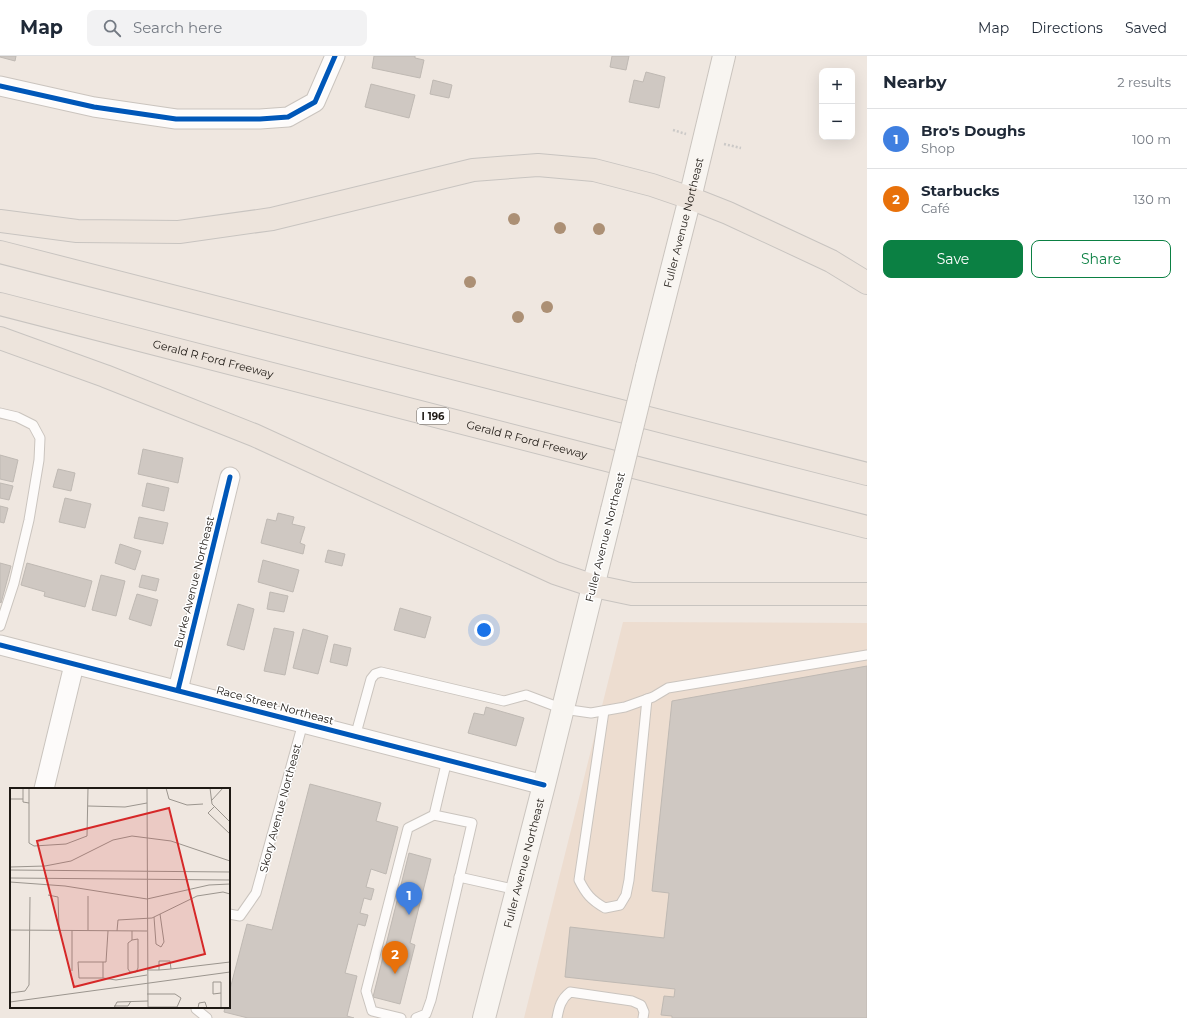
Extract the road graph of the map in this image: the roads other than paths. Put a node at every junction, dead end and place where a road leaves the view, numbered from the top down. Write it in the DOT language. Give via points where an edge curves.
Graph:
graph roads {
  1 [pos="335,56"];
  2 [pos="724,56"];
  3 [pos="0,86"];
  4 [pos="690,198"];
  5 [pos="0,221"];
  6 [pos="0,252"];
  7 [pos="867,283"];
  8 [pos="0,304"];
  9 [pos="0,338"];
  10 [pos="0,413"];
  11 [pos="867,474"];
  12 [pos="230,478"];
  13 [pos="867,527"];
  14 [pos="594,586"];
  15 [pos="867,594"];
  16 [pos="0,626"];
  17 [pos="0,645"];
  18 [pos="867,655"];
  19 [pos="74,665"];
  20 [pos="178,690"];
  21 [pos="647,699"];
  22 [pos="563,708"];
  23 [pos="604,711"];
  24 [pos="303,723"];
  25 [pos="355,737"];
  26 [pos="447,760"];
  27 [pos="544,785"];
  28 [pos="44,788"];
  29 [pos="434,815"];
  30 [pos="459,877"];
  31 [pos="517,890"];
  32 [pos="230,914"];
  33 [pos="196,1008"];
  34 [pos="207,1018"];
  35 [pos="401,1018"];
  36 [pos="416,1018"];
  37 [pos="484,1018"];
  38 [pos="557,1018"];
  39 [pos="643,1018"];
  1 -- 3 [label="street" via="315,102 288,117 176,119 94,107"];
  2 -- 4 [label="main road, Fuller Avenue Northeast"];
  4 -- 5 [label="highway" via="594,170 538,166 473,170 272,219 178,232 77,231"];
  4 -- 7 [label="highway" via="831,261"];
  4 -- 14 [label="main road, Fuller Avenue Northeast, bridge"];
  6 -- 11 [label="highway"];
  8 -- 13 [label="highway, Gerald R Ford Freeway / I 196"];
  9 -- 14 [label="highway" via="105,376 254,436 555,573"];
  10 -- 16 [label="lane" via="17,417 33,425 40,438 29,520 14,583"];
  12 -- 20 [label="street, Burke Avenue Northeast"];
  14 -- 15 [label="highway" via="632,594"];
  14 -- 22 [label="main road, Fuller Avenue Northeast"];
  17 -- 19 [label="street, Race Street Northeast"];
  18 -- 21 [label="lane" via="668,688"];
  19 -- 20 [label="street, Race Street Northeast"];
  19 -- 28 [label="street"];
  20 -- 24 [label="street, Race Street Northeast"];
  21 -- 23 [label="lane"];
  21 -- 23 [label="lane" via="630,880 620,905 605,908 585,892 579,880"];
  22 -- 23 [label="lane" via="591,713"];
  22 -- 25 [label="lane" via="526,695 504,701 381,672 375,674 371,680"];
  22 -- 27 [label="main road, Fuller Avenue Northeast"];
  24 -- 25 [label="street, Race Street Northeast"];
  24 -- 32 [label="lane, Skory Avenue Northeast" via="256,893 240,916"];
  25 -- 26 [label="street, Race Street Northeast"];
  26 -- 27 [label="street, Race Street Northeast"];
  26 -- 29 [label="lane"];
  27 -- 31 [label="main road, Fuller Avenue Northeast"];
  29 -- 30 [label="lane" via="472,823"];
  29 -- 35 [label="lane" via="408,828 366,991 372,1012"];
  30 -- 31 [label="lane"];
  30 -- 36 [label="lane" via="431,1000 426,1014"];
  31 -- 37 [label="main road, Fuller Avenue Northeast"];
  33 -- 34 [label="lane"];
  38 -- 39 [label="lane" via="564,996 570,992 632,1001 641,1005"];
}
